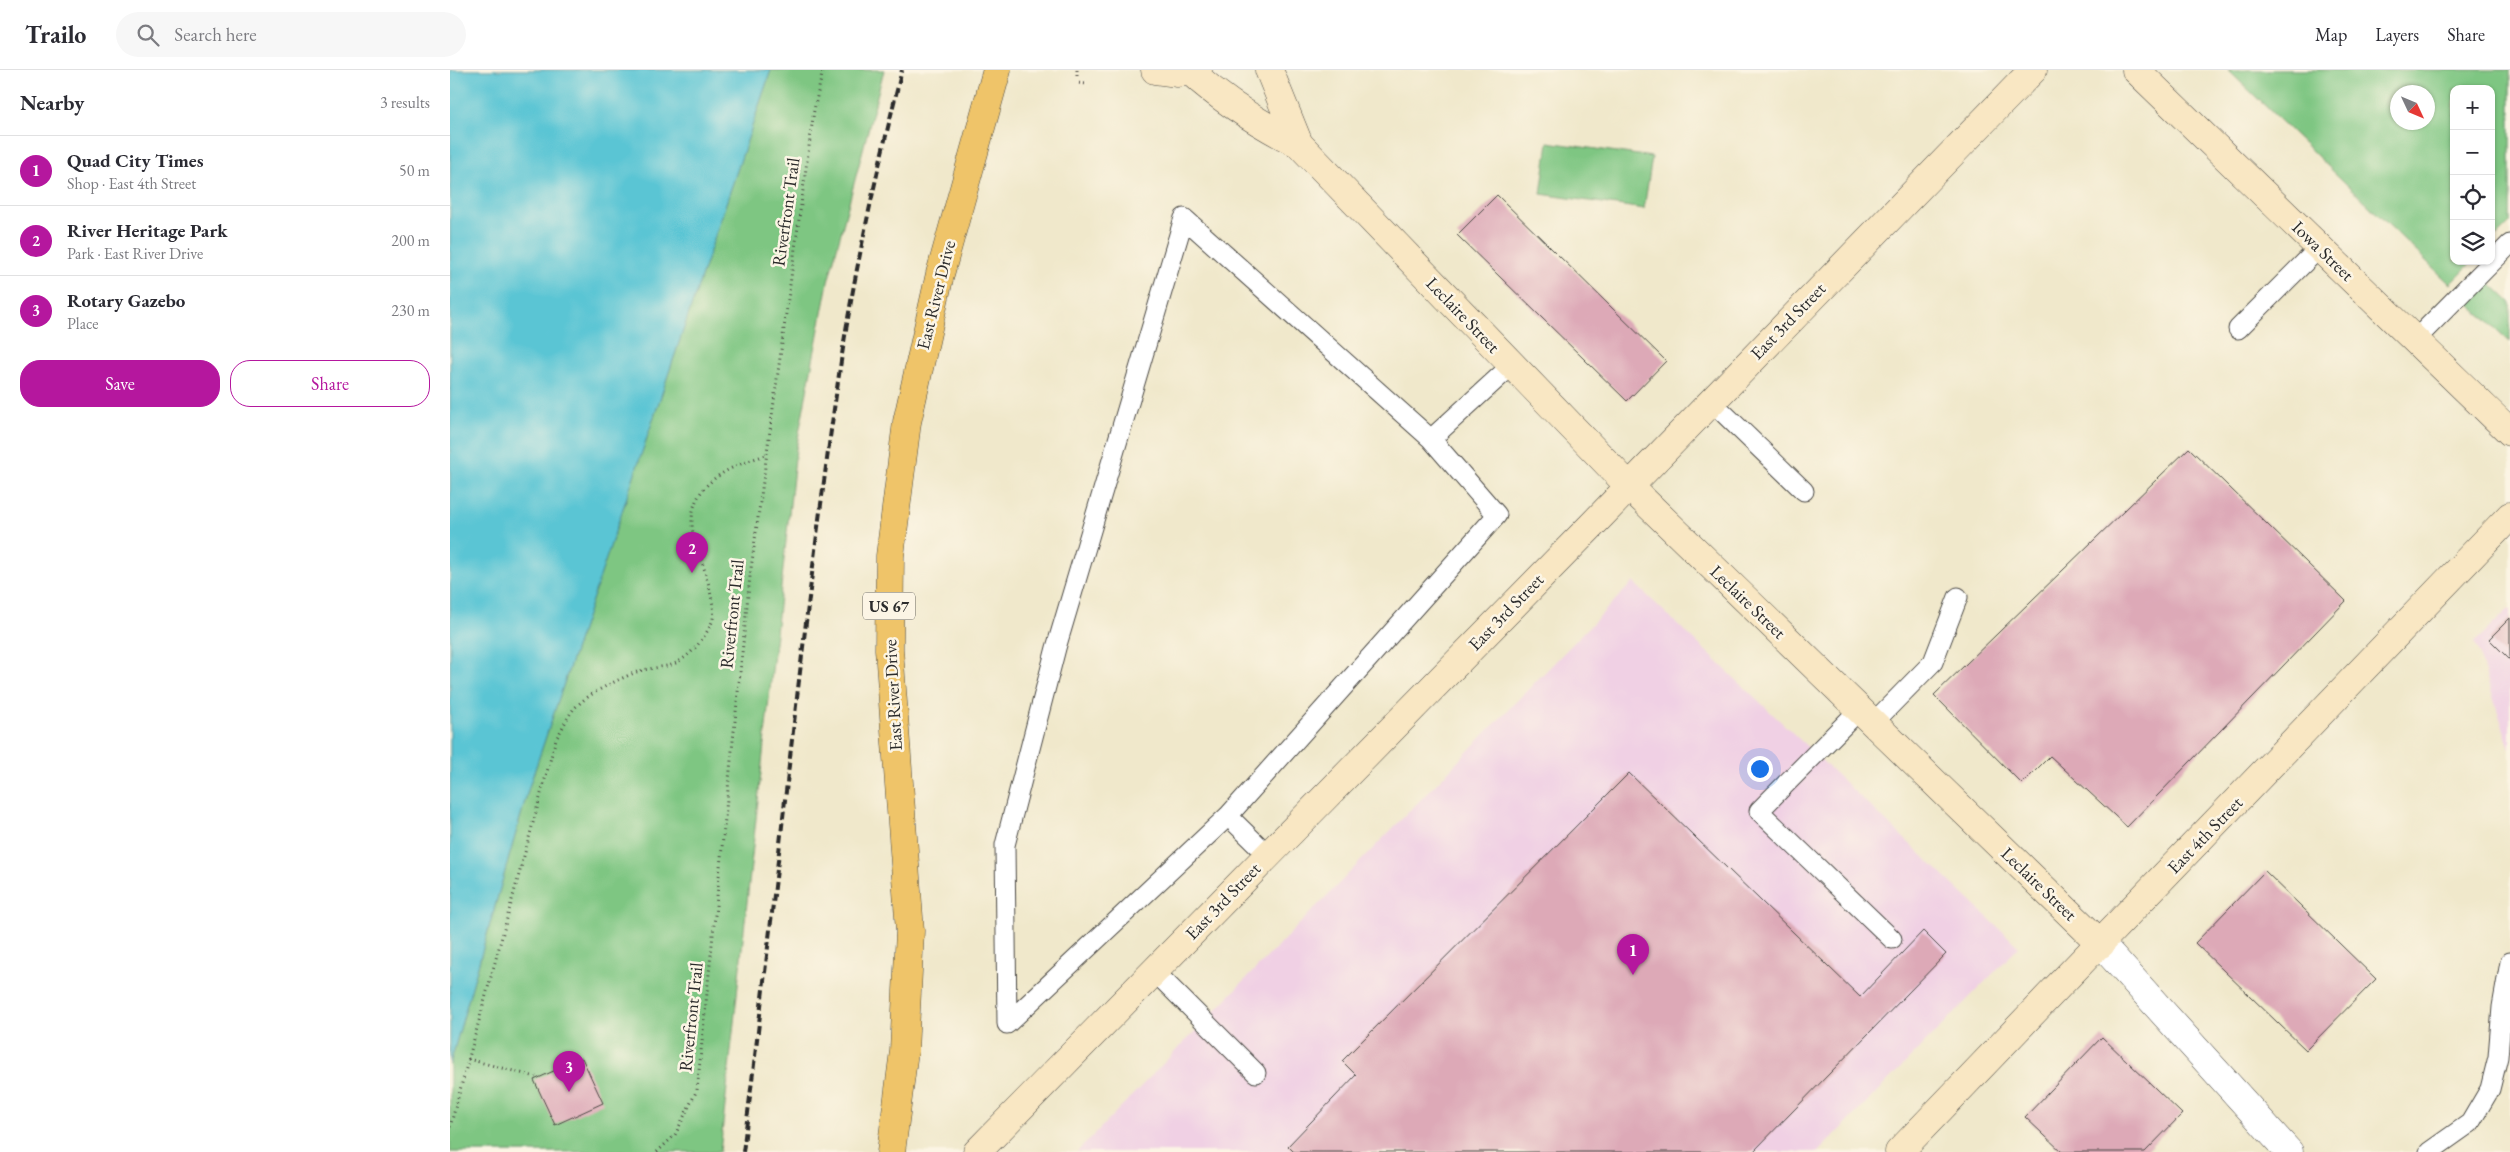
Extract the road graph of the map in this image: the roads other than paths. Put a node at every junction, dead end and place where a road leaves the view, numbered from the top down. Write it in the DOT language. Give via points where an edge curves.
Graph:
graph roads {
  1 [pos="998,70"];
  2 [pos="1154,70"];
  3 [pos="1269,70"];
  4 [pos="2033,70"];
  5 [pos="2136,70"];
  6 [pos="1195,71"];
  7 [pos="1298,144"];
  8 [pos="2510,244"];
  9 [pos="2320,248"];
  10 [pos="2238,329"];
  11 [pos="2415,340"];
  12 [pos="1512,365"];
  13 [pos="1710,400"];
  14 [pos="2510,432"];
  15 [pos="1431,440"];
  16 [pos="1629,486"];
  17 [pos="1804,491"];
  18 [pos="2510,516"];
  19 [pos="1958,597"];
  20 [pos="1866,716"];
  21 [pos="1228,816"];
  22 [pos="1268,855"];
  23 [pos="1892,939"];
  24 [pos="2101,944"];
  25 [pos="2510,962"];
  26 [pos="1154,971"];
  27 [pos="1256,1074"];
  28 [pos="891,1152"];
  29 [pos="978,1152"];
  30 [pos="1899,1152"];
  31 [pos="2289,1152"];
  32 [pos="2429,1152"];
  1 -- 28 [label="main road, East River Drive / US 67" via="940,274 907,422 890,556 889,649 910,931 904,1051"];
  2 -- 6 [label="street"];
  3 -- 7 [label="street"];
  4 -- 13 [label="street, East 3rd Street"];
  5 -- 9 [label="street, Iowa Street"];
  6 -- 7 [label="street, Leclaire Street" via="1216,94 1261,125"];
  7 -- 12 [label="street, Leclaire Street"];
  8 -- 11 [label="lane"];
  9 -- 10 [label="lane"];
  9 -- 11 [label="street, Iowa Street"];
  11 -- 14 [label="street, Iowa Street"];
  12 -- 15 [label="lane"];
  12 -- 16 [label="street, Leclaire Street"];
  13 -- 16 [label="street, East 3rd Street"];
  13 -- 17 [label="lane"];
  15 -- 21 [label="lane" via="1497,515"];
  15 -- 21 [label="lane" via="1184,218 1056,648 1005,845 1007,1024"];
  16 -- 20 [label="street, Leclaire Street"];
  16 -- 22 [label="street, East 3rd Street"];
  18 -- 24 [label="street, East 4th Street"];
  19 -- 20 [label="lane" via="1933,662"];
  20 -- 23 [label="lane" via="1759,811"];
  20 -- 24 [label="street, Leclaire Street"];
  21 -- 22 [label="lane"];
  22 -- 26 [label="street, East 3rd Street"];
  24 -- 30 [label="street, East 4th Street"];
  24 -- 31 [label="street, Leclaire Street"];
  25 -- 32 [label="lane" via="2498,1056 2490,1089 2470,1123"];
  26 -- 27 [label="lane"];
  26 -- 29 [label="street, East 3rd Street"];
}
